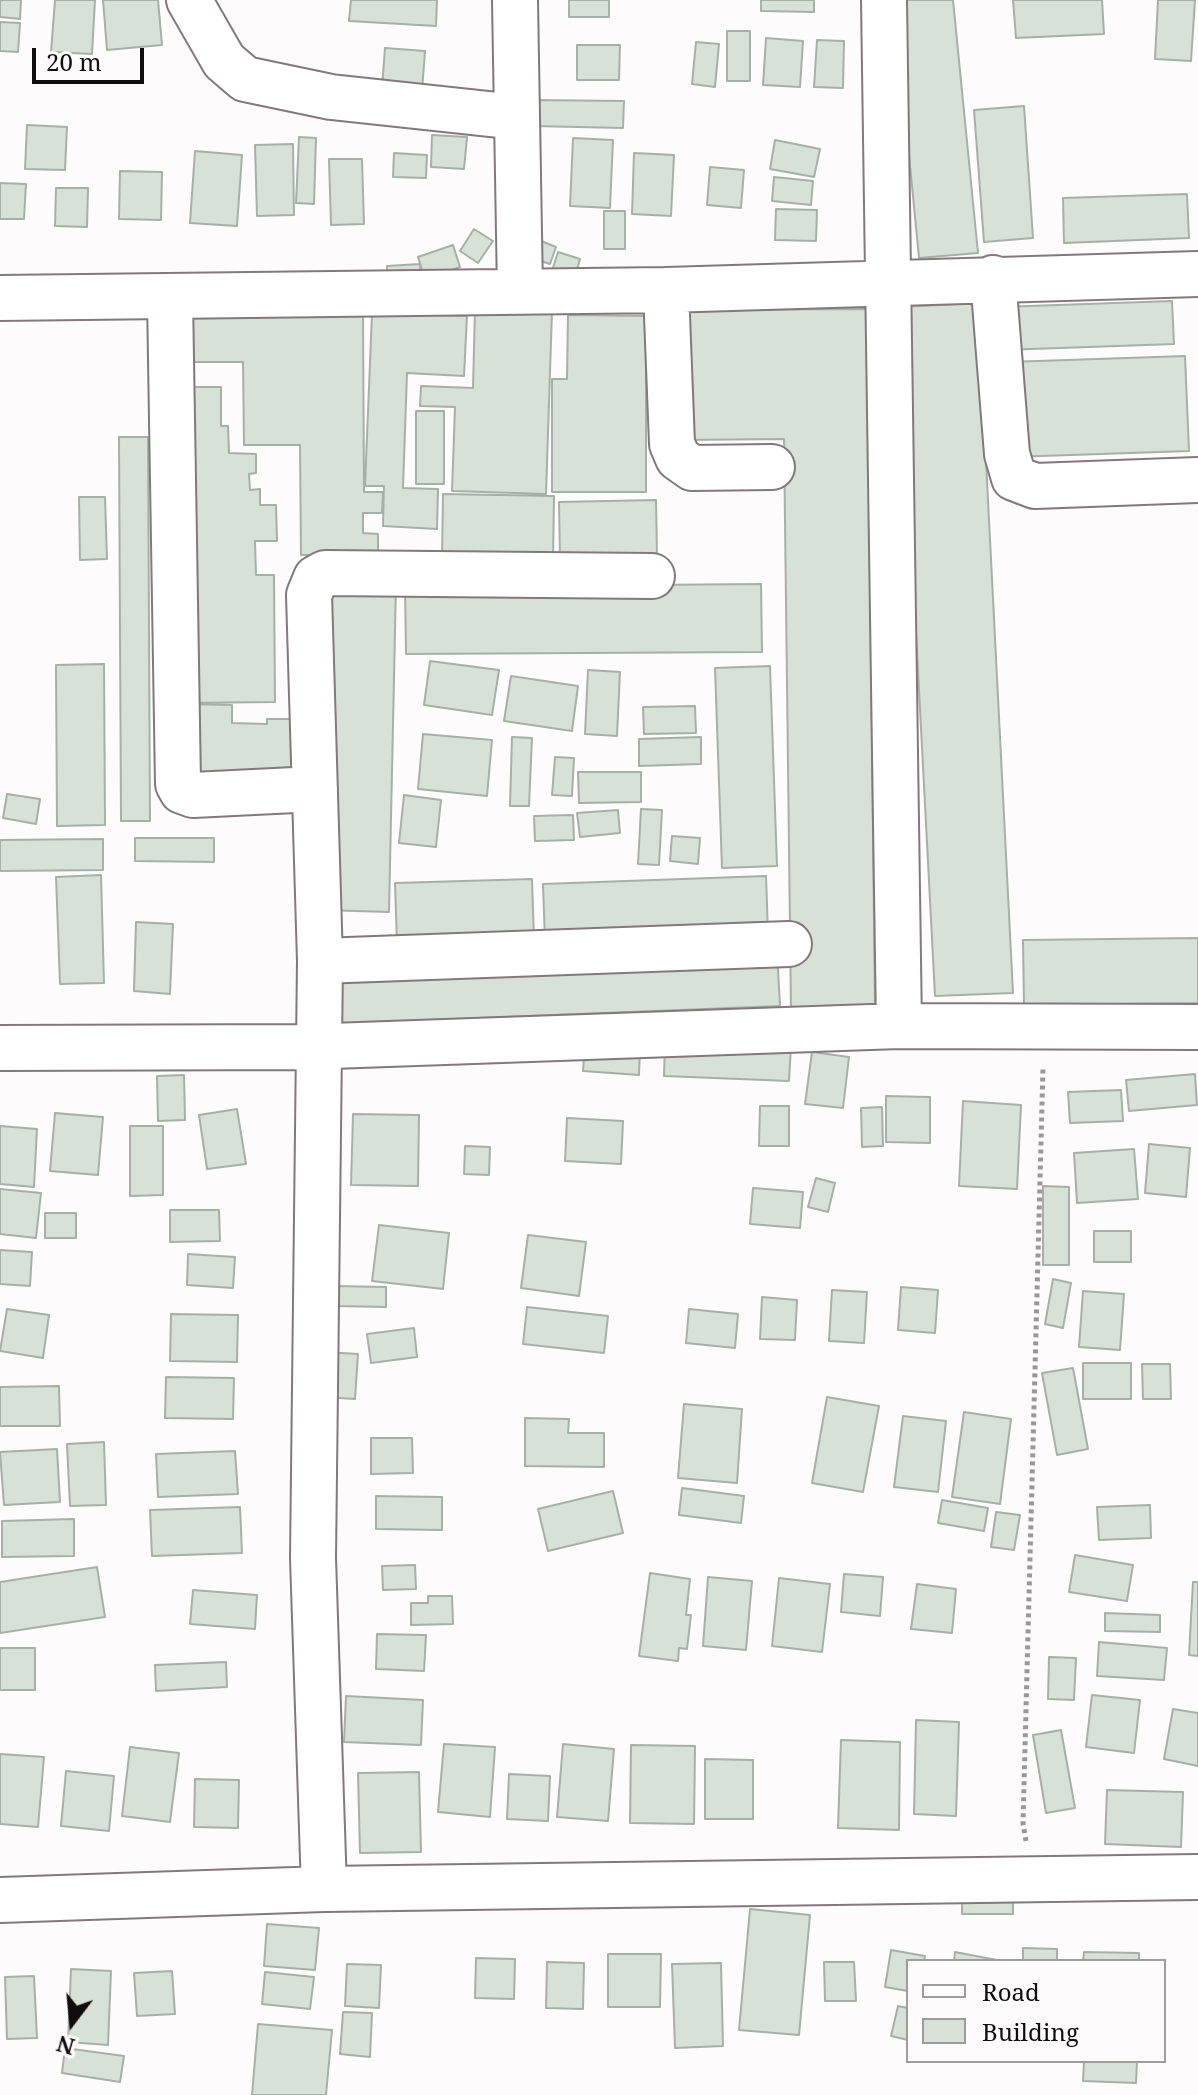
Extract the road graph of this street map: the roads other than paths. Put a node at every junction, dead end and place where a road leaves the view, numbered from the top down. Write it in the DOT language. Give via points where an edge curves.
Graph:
graph roads {
  1 [pos="189,0"];
  2 [pos="515,0"];
  3 [pos="884,0"];
  4 [pos="517,117"];
  5 [pos="1198,274"];
  6 [pos="993,278"];
  7 [pos="889,281"];
  8 [pos="666,290"];
  9 [pos="520,291"];
  10 [pos="0,298"];
  11 [pos="170,298"];
  12 [pos="772,467"];
  13 [pos="1198,480"];
  14 [pos="652,576"];
  15 [pos="315,789"];
  16 [pos="789,944"];
  17 [pos="320,961"];
  18 [pos="899,1026"];
  19 [pos="1198,1027"];
  20 [pos="320,1047"];
  21 [pos="0,1048"];
  22 [pos="1198,1877"];
  23 [pos="324,1889"];
  24 [pos="0,1900"];
  1 -- 4 [label="street" via="224,61 245,79 331,97"];
  2 -- 4 [label="street"];
  3 -- 7 [label="street"];
  4 -- 9 [label="street"];
  5 -- 6 [label="street"];
  6 -- 7 [label="street"];
  6 -- 13 [label="street" via="1007,454 1014,478 1035,486"];
  7 -- 8 [label="street"];
  7 -- 18 [label="street"];
  8 -- 9 [label="street"];
  8 -- 12 [label="street" via="672,444 678,458 692,468"];
  9 -- 11 [label="street"];
  10 -- 11 [label="street"];
  11 -- 15 [label="street" via="178,784 193,795"];
  14 -- 15 [label="street" via="325,573 316,578 309,595"];
  15 -- 17 [label="street"];
  16 -- 17 [label="street"];
  17 -- 20 [label="street"];
  18 -- 19 [label="street"];
  18 -- 20 [label="street"];
  20 -- 21 [label="street"];
  20 -- 23 [label="street" via="313,1558"];
  22 -- 23 [label="street"];
  23 -- 24 [label="street"];
}
